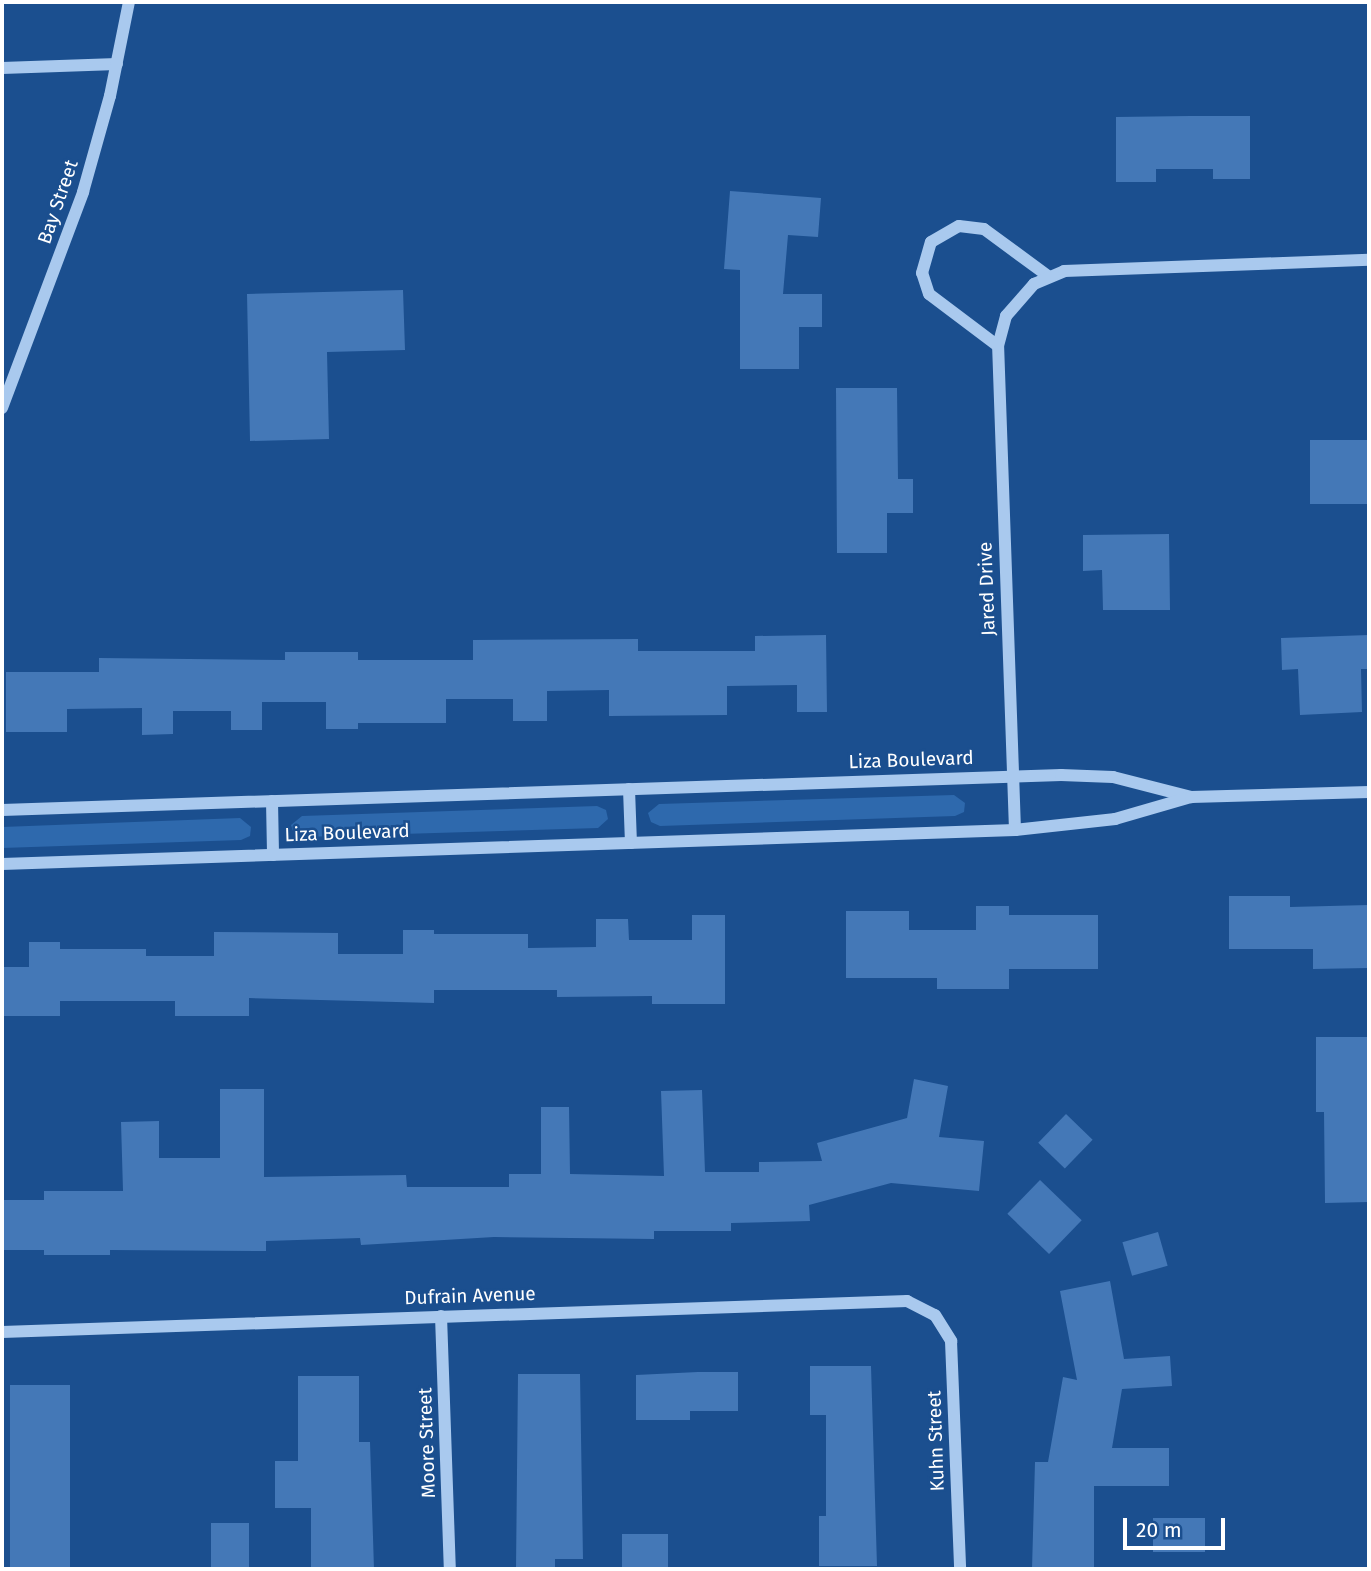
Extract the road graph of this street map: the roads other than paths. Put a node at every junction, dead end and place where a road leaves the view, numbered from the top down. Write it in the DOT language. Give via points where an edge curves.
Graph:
graph roads {
  1 [pos="129,2"];
  2 [pos="117,64"];
  3 [pos="2,68"];
  4 [pos="1369,260"];
  5 [pos="1048,276"];
  6 [pos="998,346"];
  7 [pos="2,408"];
  8 [pos="1013,776"];
  9 [pos="629,789"];
  10 [pos="1369,793"];
  11 [pos="1191,797"];
  12 [pos="272,801"];
  13 [pos="2,810"];
  14 [pos="1015,830"];
  15 [pos="631,843"];
  16 [pos="273,855"];
  17 [pos="2,864"];
  18 [pos="935,1315"];
  19 [pos="442,1316"];
  20 [pos="2,1332"];
  21 [pos="450,1569"];
  22 [pos="960,1569"];
  1 -- 2 [label="street, Bay Street"];
  2 -- 3 [label="street"];
  2 -- 7 [label="street, Bay Street" via="83,192"];
  4 -- 5 [label="street, Jared Drive" via="1080,268"];
  5 -- 6 [label="street, Jared Drive" via="1014,304"];
  5 -- 6 [label="street" via="984,229 959,226 931,242 922,274 929,294"];
  6 -- 8 [label="street, Jared Drive"];
  8 -- 9 [label="street, Liza Boulevard"];
  8 -- 11 [label="street, Liza Boulevard" via="1114,776"];
  8 -- 14 [label="street, Jared Drive"];
  9 -- 12 [label="street, Liza Boulevard"];
  9 -- 15 [label="street"];
  10 -- 11 [label="street, Liza Boulevard"];
  11 -- 14 [label="street, Liza Boulevard" via="1115,819"];
  12 -- 13 [label="street, Liza Boulevard"];
  12 -- 16 [label="street, Liza Boulevard"];
  14 -- 15 [label="street, Liza Boulevard"];
  15 -- 16 [label="street, Liza Boulevard"];
  16 -- 17 [label="street, Liza Boulevard"];
  18 -- 19 [label="street, Dufrain Avenue" via="917,1304 896,1300"];
  18 -- 22 [label="street, Kuhn Street" via="947,1331 952,1351"];
  19 -- 20 [label="street, Dufrain Avenue"];
  19 -- 21 [label="street, Moore Street"];
}
